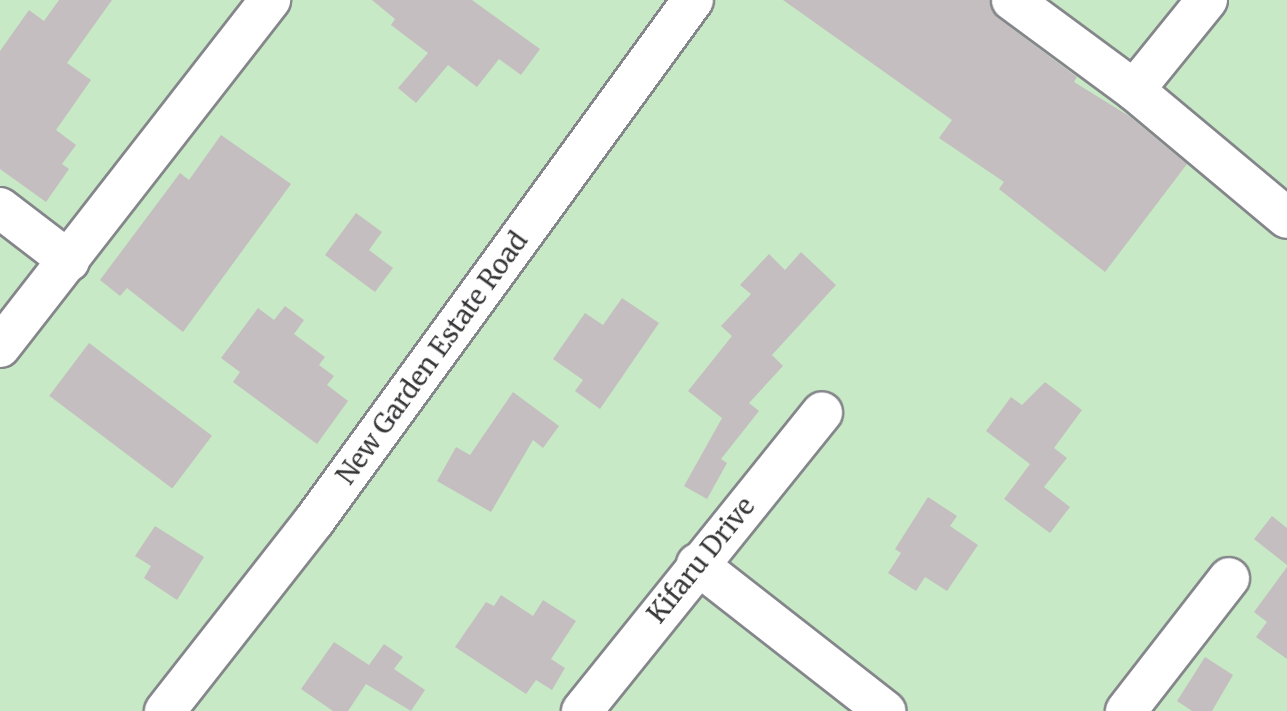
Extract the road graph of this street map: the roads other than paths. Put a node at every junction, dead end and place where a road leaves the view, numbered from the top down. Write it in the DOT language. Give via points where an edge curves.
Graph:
graph roads {
  1 [pos="270,0"];
  2 [pos="693,0"];
  3 [pos="1012,0"];
  4 [pos="1207,0"];
  5 [pos="1134,90"];
  6 [pos="1282,204"];
  7 [pos="0,208"];
  8 [pos="69,261"];
  9 [pos="0,347"];
  10 [pos="822,412"];
  11 [pos="697,564"];
  12 [pos="1229,578"];
  13 [pos="165,711"];
  14 [pos="582,711"];
  15 [pos="885,711"];
  16 [pos="1126,711"];
  1 -- 8 [label="street"];
  2 -- 13 [label="street, New Garden Estate Road" via="314,521"];
  3 -- 5 [label="street"];
  4 -- 5 [label="street"];
  5 -- 6 [label="street"];
  7 -- 8 [label="street"];
  8 -- 9 [label="street"];
  10 -- 11 [label="street, Kifaru Drive"];
  11 -- 14 [label="street, Kifaru Drive"];
  11 -- 15 [label="street"];
  12 -- 16 [label="street"];
}
